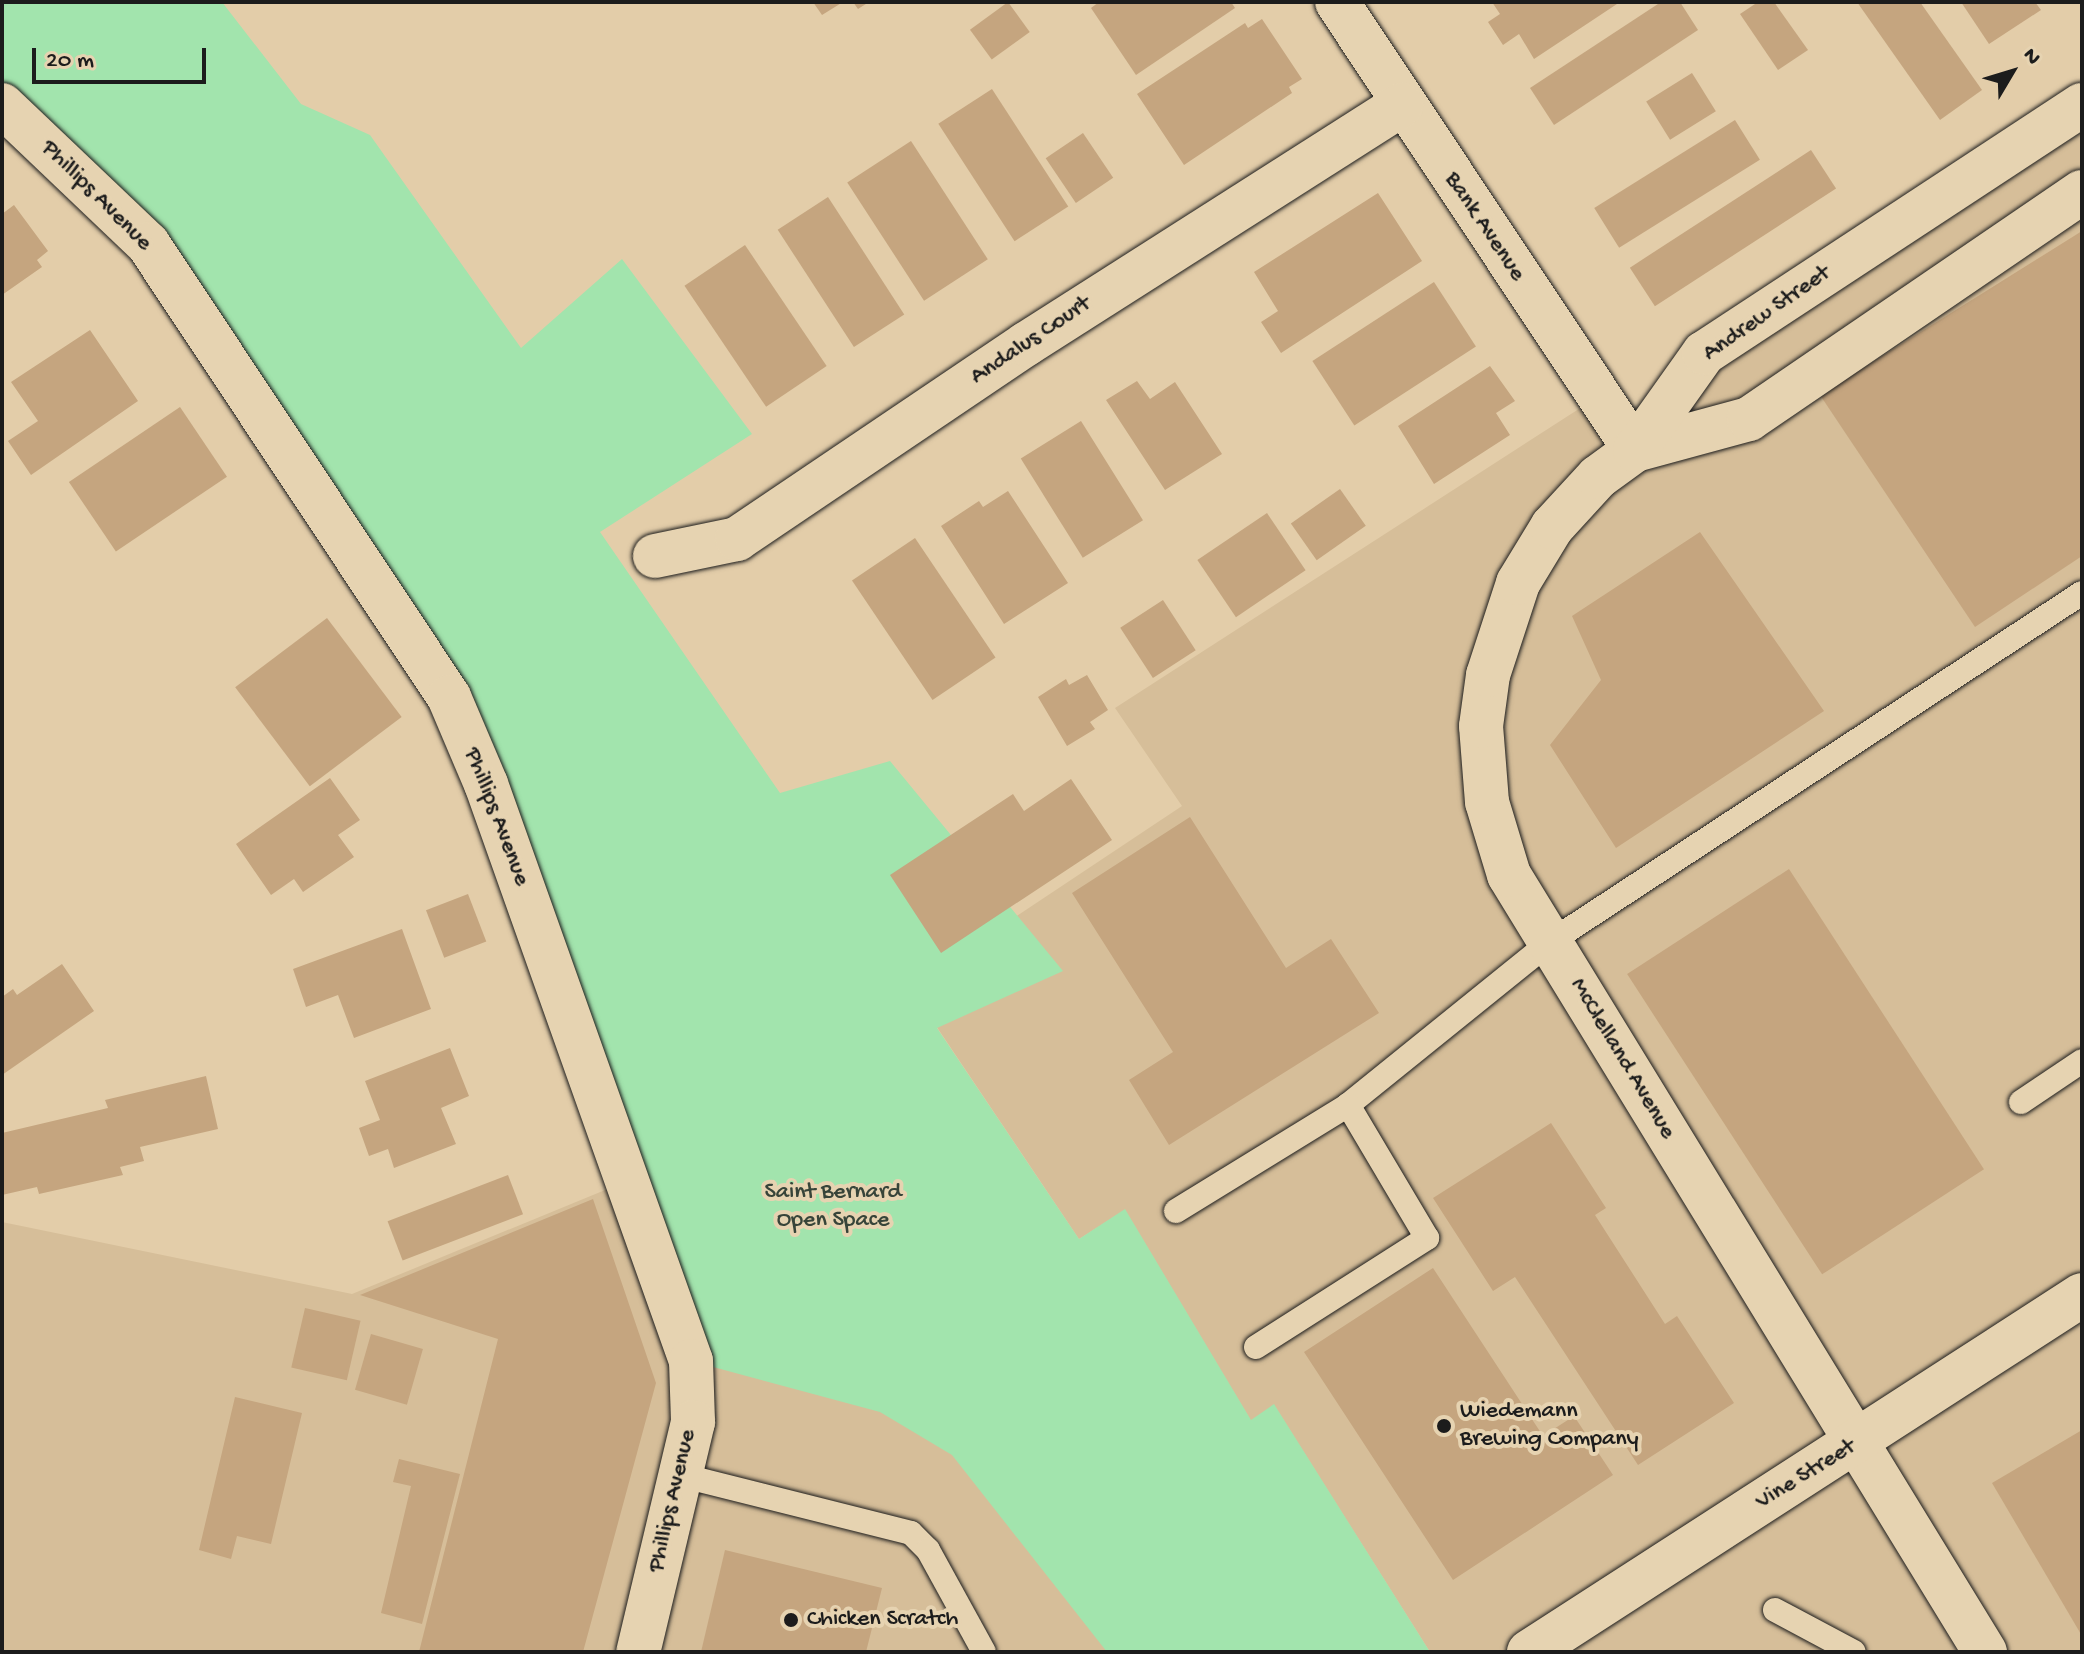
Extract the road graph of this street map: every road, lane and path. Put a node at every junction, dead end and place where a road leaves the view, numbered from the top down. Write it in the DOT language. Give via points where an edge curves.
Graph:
graph roads {
  1 [pos="1337,2"];
  2 [pos="2,105"];
  3 [pos="1401,105"];
  4 [pos="2082,105"];
  5 [pos="2082,192"];
  6 [pos="1635,450"];
  7 [pos="655,556"];
  8 [pos="2082,593"];
  9 [pos="1550,942"];
  10 [pos="2082,1061"];
  11 [pos="2021,1102"];
  12 [pos="1348,1105"];
  13 [pos="1176,1211"];
  14 [pos="2082,1295"];
  15 [pos="1256,1347"];
  16 [pos="1860,1441"];
  17 [pos="680,1475"];
  18 [pos="1775,1610"];
  19 [pos="638,1652"];
  20 [pos="984,1652"];
  21 [pos="1529,1652"];
  22 [pos="1854,1652"];
  23 [pos="1985,1652"];
  1 -- 3 [label="street, Bank Avenue"];
  2 -- 17 [label="street, Phillips Avenue" via="148,244 449,697 486,784 691,1361 693,1422"];
  3 -- 6 [label="street, Bank Avenue"];
  3 -- 7 [label="street, Andalus Court" via="1039,336 737,539"];
  4 -- 6 [label="street, Andrew Street" via="1704,353"];
  5 -- 6 [label="street" via="1749,419"];
  6 -- 9 [label="street, McClelland Avenue" via="1598,477 1552,527 1518,583 1488,675 1481,726 1487,802 1509,875"];
  8 -- 9 [label="lane"];
  9 -- 12 [label="lane"];
  9 -- 16 [label="street, McClelland Avenue"];
  10 -- 11 [label="lane"];
  12 -- 13 [label="lane"];
  12 -- 15 [label="lane" via="1427,1238"];
  14 -- 16 [label="street, Vine Street"];
  16 -- 21 [label="street, Vine Street"];
  16 -- 23 [label="street, McClelland Avenue"];
  17 -- 19 [label="street, Phillips Avenue"];
  17 -- 20 [label="lane" via="911,1533 928,1550"];
  18 -- 22 [label="lane"];
}
